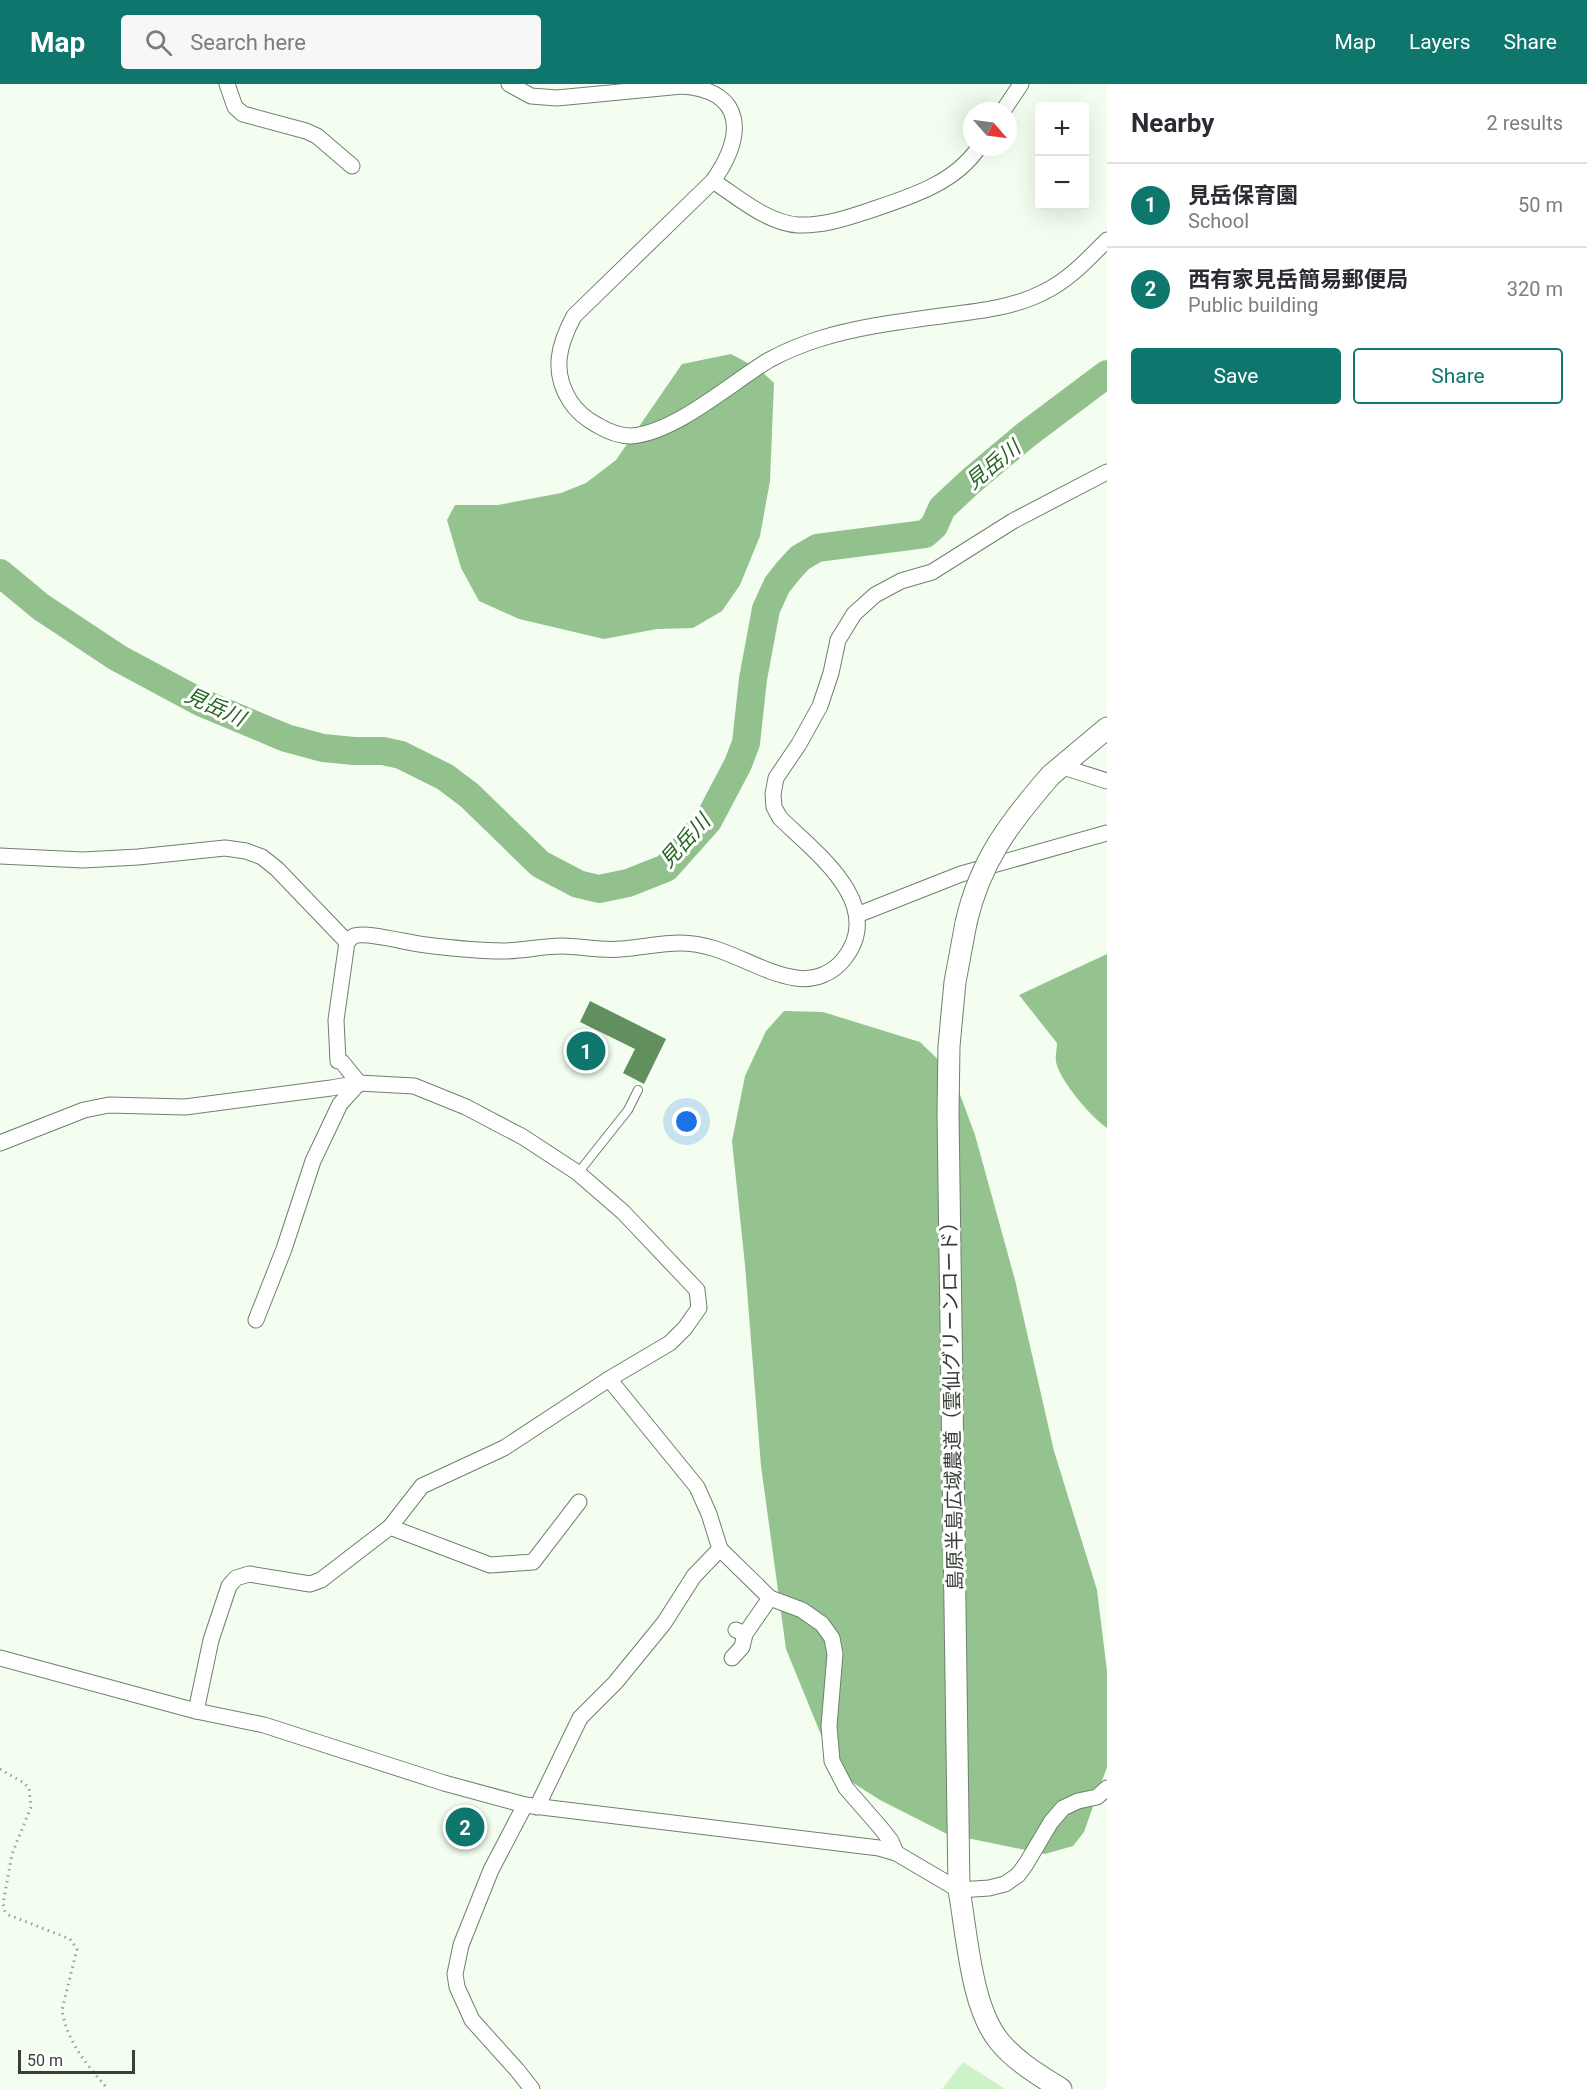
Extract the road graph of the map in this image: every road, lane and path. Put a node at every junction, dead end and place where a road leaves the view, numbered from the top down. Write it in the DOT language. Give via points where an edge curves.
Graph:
graph roads {
  1 [pos="227,84"];
  2 [pos="509,84"];
  3 [pos="1021,84"];
  4 [pos="1009,102"];
  5 [pos="971,156"];
  6 [pos="352,166"];
  7 [pos="713,181"];
  8 [pos="1107,240"];
  9 [pos="1107,472"];
  10 [pos="1107,728"];
  11 [pos="1056,771"];
  12 [pos="1107,781"];
  13 [pos="1107,833"];
  14 [pos="0,856"];
  15 [pos="857,915"];
  16 [pos="348,942"];
  17 [pos="359,1083"];
  18 [pos="638,1090"];
  19 [pos="0,1143"];
  20 [pos="578,1173"];
  21 [pos="256,1320"];
  22 [pos="609,1379"];
  23 [pos="579,1502"];
  24 [pos="390,1527"];
  25 [pos="720,1549"];
  26 [pos="770,1598"];
  27 [pos="0,1658"];
  28 [pos="732,1658"];
  29 [pos="196,1711"];
  30 [pos="0,1769"];
  31 [pos="1104,1795"];
  32 [pos="531,1806"];
  33 [pos="896,1853"];
  34 [pos="959,1890"];
  35 [pos="108,2089"];
  36 [pos="532,2089"];
  37 [pos="1061,2089"];
  1 -- 6 [label="street" via="235,107 243,114 317,136"];
  2 -- 7 [label="street" via="531,96 557,98 682,86 713,92 724,101 735,124 729,156"];
  3 -- 4 [label="street"];
  5 -- 7 [label="street" via="945,179 912,196 823,224 797,225 773,218"];
  7 -- 8 [label="street" via="574,316 564,336 558,357 570,400 584,417 609,433 630,436 659,429 771,359 818,339 870,326 1018,303 1072,274"];
  9 -- 15 [label="street" via="1013,521 932,572 875,595 854,614 838,640 820,706 776,778 773,794 780,818 841,878"];
  10 -- 11 [label="street, 島原半島広域農道（雲仙グリーンロード）"];
  11 -- 12 [label="street"];
  11 -- 34 [label="street, 島原半島広域農道（雲仙グリーンロード）, bridge" via="1022,809 990,855 972,898 954,992 949,1046"];
  13 -- 15 [label="street" via="961,874"];
  14 -- 16 [label="street" via="83,860 225,848 246,850 277,869"];
  15 -- 16 [label="street" via="856,936 849,953 837,969 819,977 778,974 724,950 681,943 618,950 560,946 503,951 425,945 368,935 354,936"];
  16 -- 17 [label="street" via="336,1020 338,1061"];
  17 -- 19 [label="street" via="185,1107 109,1105 84,1110"];
  17 -- 20 [label="street" via="414,1086 466,1107 523,1137"];
  17 -- 21 [label="street" via="340,1104 313,1161"];
  18 -- 20 [label="lane" via="628,1110"];
  20 -- 22 [label="street" via="623,1212 697,1290 700,1299 699,1308 670,1343"];
  22 -- 24 [label="street" via="504,1448 422,1486"];
  22 -- 25 [label="street" via="697,1487"];
  23 -- 24 [label="street" via="533,1562 490,1565"];
  24 -- 29 [label="street" via="321,1580 310,1584 249,1574 236,1578 229,1586 211,1640"];
  25 -- 26 [label="street"];
  25 -- 32 [label="street" via="694,1576 664,1623 615,1683 580,1718"];
  26 -- 28 [label="street" via="741,1632 742,1647"];
  26 -- 33 [label="street" via="802,1610 822,1624 832,1638 832,1761 846,1788 891,1841"];
  27 -- 29 [label="street"];
  29 -- 32 [label="street" via="264,1725 444,1783"];
  30 -- 35 [label="path" via="29,1788 31,1807 12,1854 5,1911 76,1945 63,2019 85,2063"];
  31 -- 34 [label="street" via="1063,1808 1018,1875 1005,1884"];
  32 -- 33 [label="street"];
  32 -- 36 [label="street" via="491,1870 461,1945 455,1974 472,2020"];
  33 -- 34 [label="street"];
  34 -- 37 [label="street, 島原半島広域農道（雲仙グリーンロード）" via="984,2018 999,2041 1018,2059"];
}
